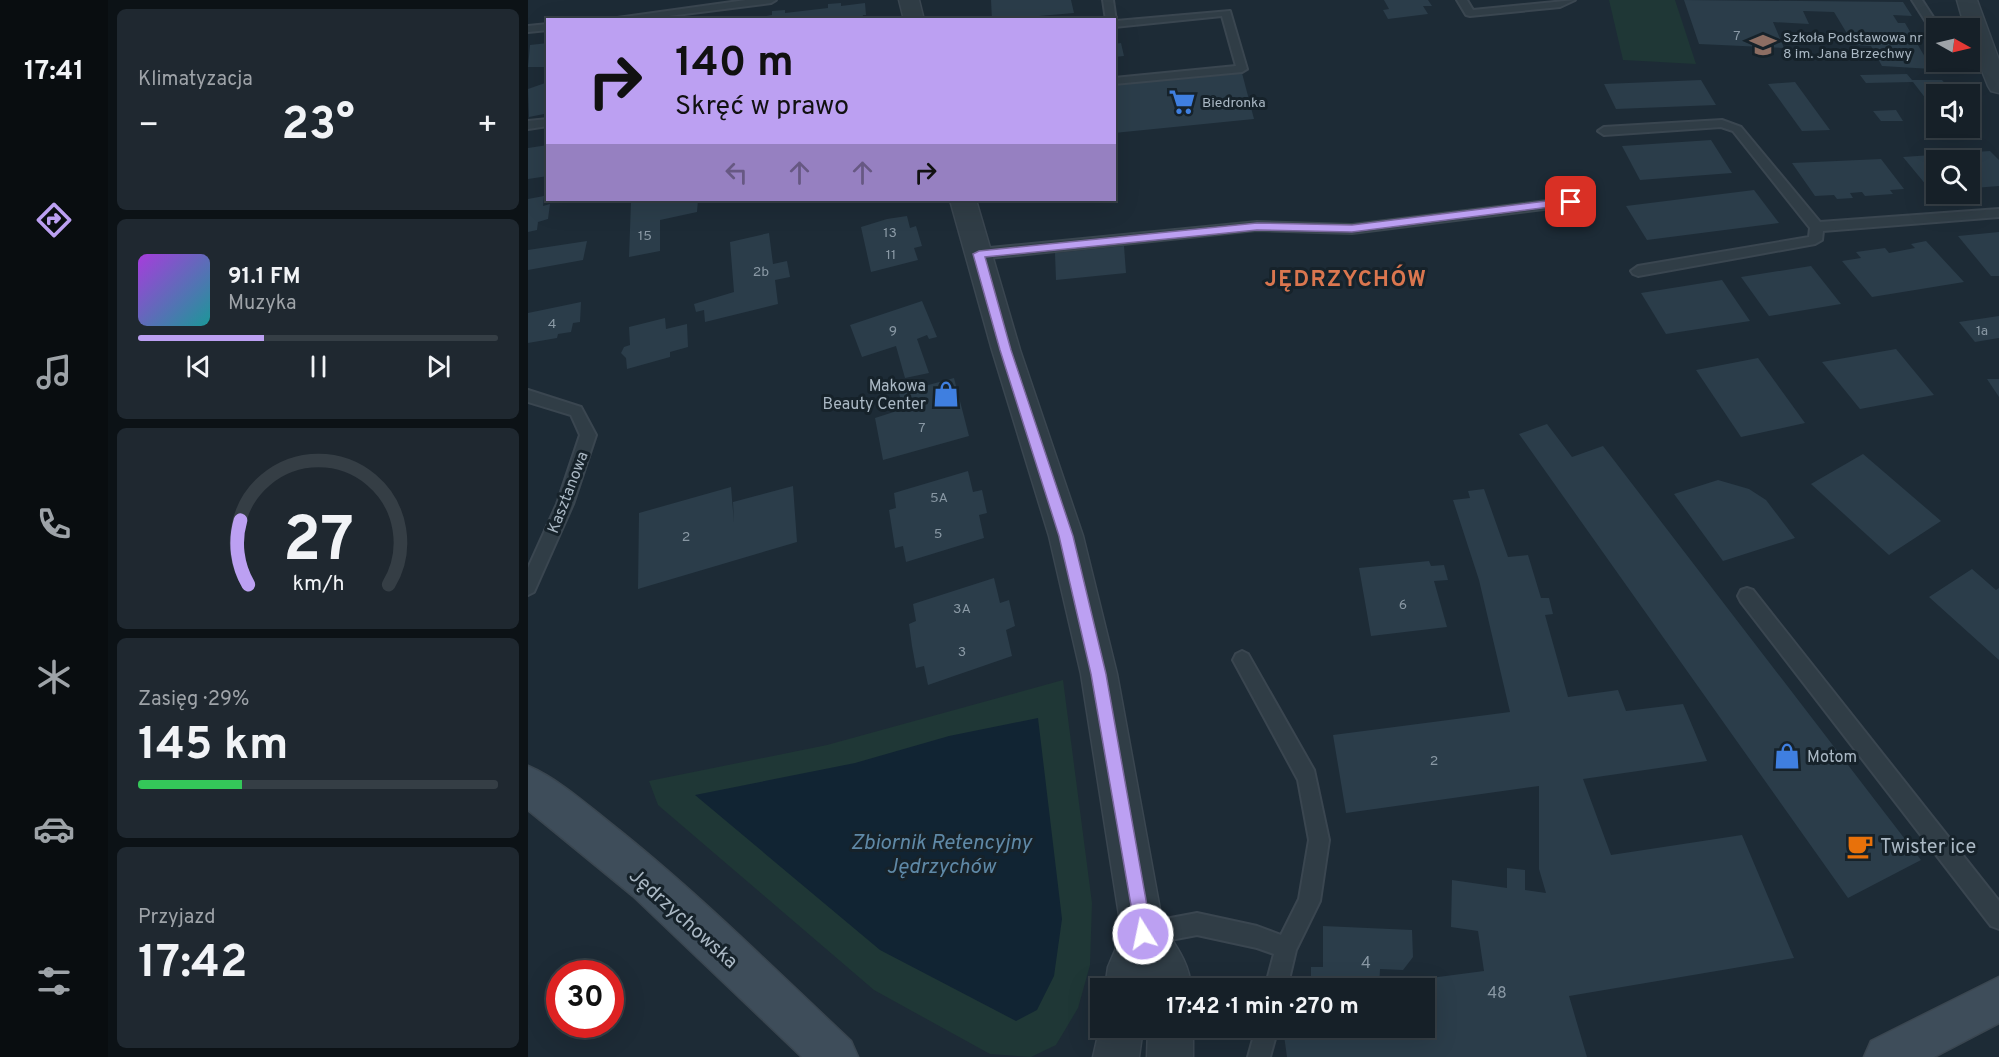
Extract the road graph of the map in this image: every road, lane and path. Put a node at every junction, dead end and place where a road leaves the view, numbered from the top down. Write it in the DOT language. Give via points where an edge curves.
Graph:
graph roads {
  1 [pos="771,0"];
  2 [pos="909,0"];
  3 [pos="1108,0"];
  4 [pos="1462,0"];
  5 [pos="1570,0"];
  6 [pos="1917,0"];
  7 [pos="1967,0"];
  8 [pos="624,18"];
  9 [pos="914,18"];
  10 [pos="1111,18"];
  11 [pos="1929,18"];
  12 [pos="1116,24"];
  13 [pos="546,27"];
  14 [pos="528,29"];
  15 [pos="1116,81"];
  16 [pos="1999,86"];
  17 [pos="546,122"];
  18 [pos="528,125"];
  19 [pos="1604,131"];
  20 [pos="963,201"];
  21 [pos="1571,202"];
  22 [pos="1999,213"];
  23 [pos="1817,227"];
  24 [pos="979,254"];
  25 [pos="1638,271"];
  26 [pos="535,398"];
  27 [pos="528,587"];
  28 [pos="1747,596"];
  29 [pos="1242,660"];
  30 [pos="528,786"];
  31 [pos="1999,918"];
  32 [pos="1143,934"];
  33 [pos="1286,948"];
  34 [pos="1128,978"];
  35 [pos="1168,978"];
  36 [pos="1278,978"];
  37 [pos="1997,1005"];
  38 [pos="1119,1038"];
  39 [pos="1171,1038"];
  40 [pos="1264,1038"];
  41 [pos="835,1057"];
  42 [pos="1116,1057"];
  43 [pos="1170,1057"];
  44 [pos="1259,1057"];
  45 [pos="1887,1057"];
  1 -- 8 [label="lane"];
  2 -- 9 [label="street"];
  3 -- 10 [label="lane"];
  4 -- 5 [label="lane" via="1470,13"];
  6 -- 11 [label="lane"];
  7 -- 16 [label="street"];
  12 -- 15 [label="lane" via="1226,13 1242,69"];
  13 -- 14 [label="lane"];
  17 -- 18 [label="lane"];
  19 -- 23 [label="lane" via="1722,123 1737,129"];
  20 -- 24 [label="street"];
  21 -- 24 [label="lane" via="1352,229 1257,226"];
  22 -- 23 [label="lane"];
  23 -- 25 [label="lane" via="1815,240"];
  24 -- 32 [label="street" via="1005,350 1066,536 1098,674"];
  26 -- 27 [label="lane, Kasztanowa" via="576,411 588,435 565,504"];
  28 -- 31 [label="lane"];
  29 -- 33 [label="lane" via="1307,777 1319,840 1309,901"];
  30 -- 41 [label="main road, Jędrzychowska" via="686,917"];
  32 -- 33 [label="lane" via="1197,924 1257,937"];
  32 -- 34 [label="street"];
  32 -- 35 [label="street"];
  33 -- 36 [label="lane"];
  37 -- 45 [label="main road"];
  38 -- 42 [label="street"];
  39 -- 43 [label="street"];
  40 -- 44 [label="lane"];
}
